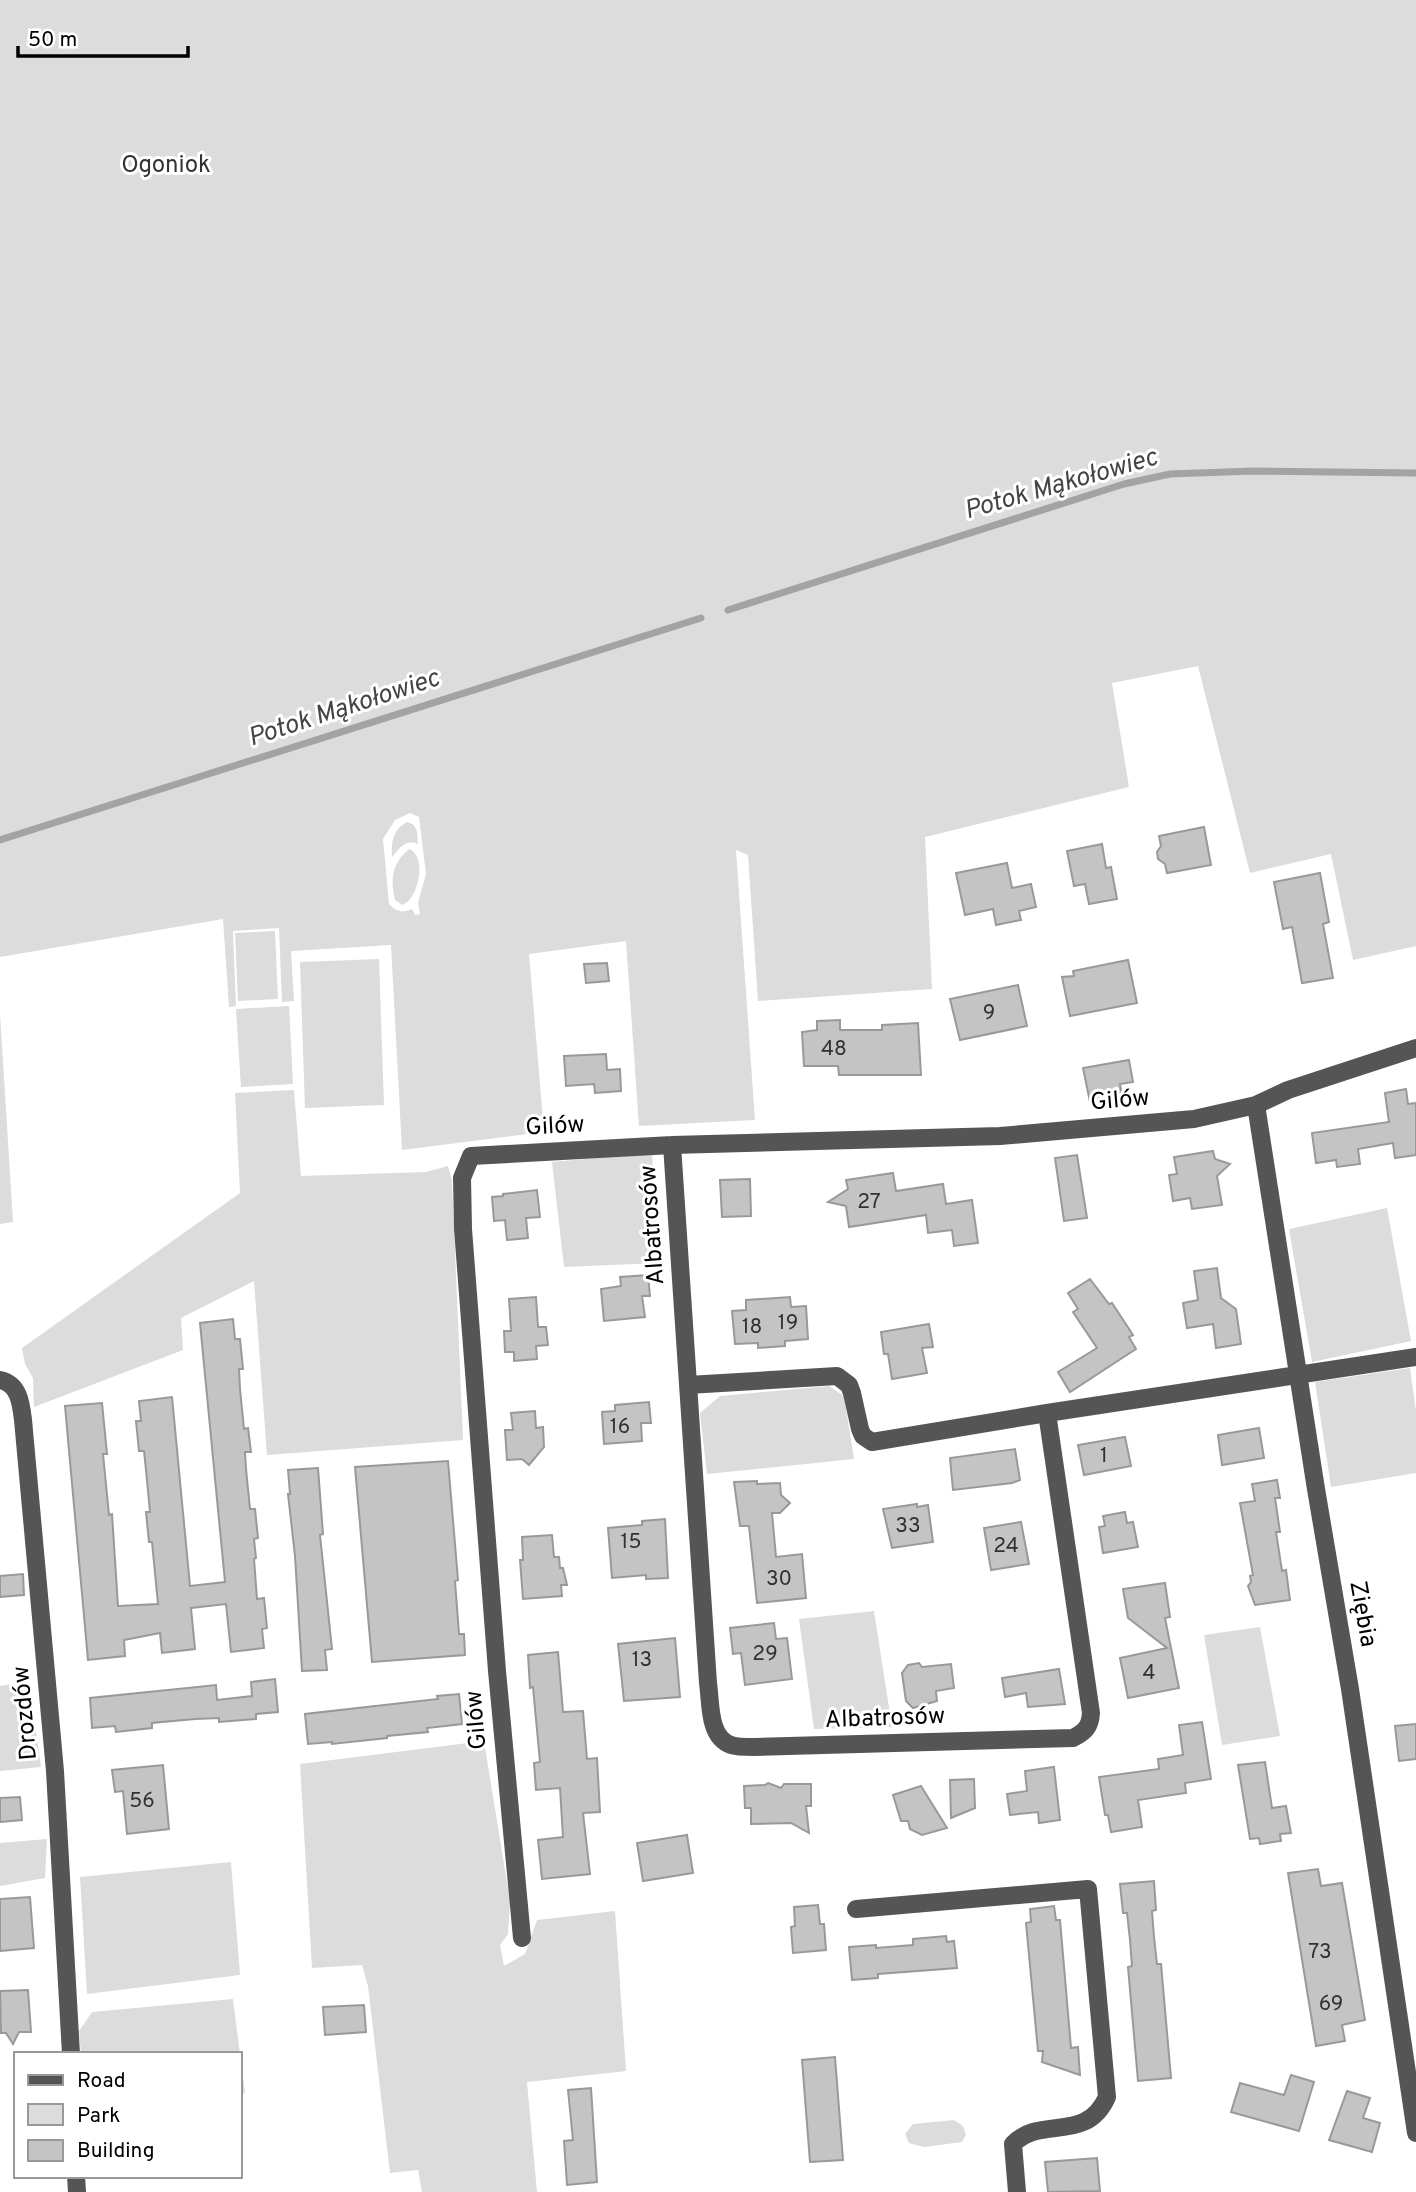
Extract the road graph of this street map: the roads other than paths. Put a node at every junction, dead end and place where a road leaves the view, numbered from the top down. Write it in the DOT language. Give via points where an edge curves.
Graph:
graph roads {
  1 [pos="1416,1048"];
  2 [pos="1256,1105"];
  3 [pos="672,1145"];
  4 [pos="1416,1356"];
  5 [pos="1299,1375"];
  6 [pos="0,1380"];
  7 [pos="688,1385"];
  8 [pos="1046,1413"];
  9 [pos="856,1909"];
  10 [pos="522,1938"];
  11 [pos="71,2052"];
  12 [pos="1416,2133"];
  13 [pos="1017,2192"];
  1 -- 2 [label="street, Gilów"];
  2 -- 3 [label="street, Gilów" via="1194,1119 1000,1136"];
  2 -- 5 [label="street, Ziębia"];
  3 -- 7 [label="street, Albatrosów"];
  3 -- 10 [label="street, Gilów" via="471,1156 462,1178 496,1657"];
  4 -- 5 [label="street"];
  5 -- 8 [label="street"];
  5 -- 12 [label="street, Ziębia"];
  6 -- 11 [label="street, Drozdów" via="17,1390 23,1420 64,1887"];
  7 -- 8 [label="street" via="838,1376 849,1385 860,1429 872,1442"];
  7 -- 8 [label="street, Albatrosów" via="713,1724 719,1738 732,1746 1073,1738 1082,1734 1091,1713"];
  9 -- 13 [label="street" via="1088,1889 1107,2097 1094,2117 1080,2125 1027,2134 1013,2144"];
}
